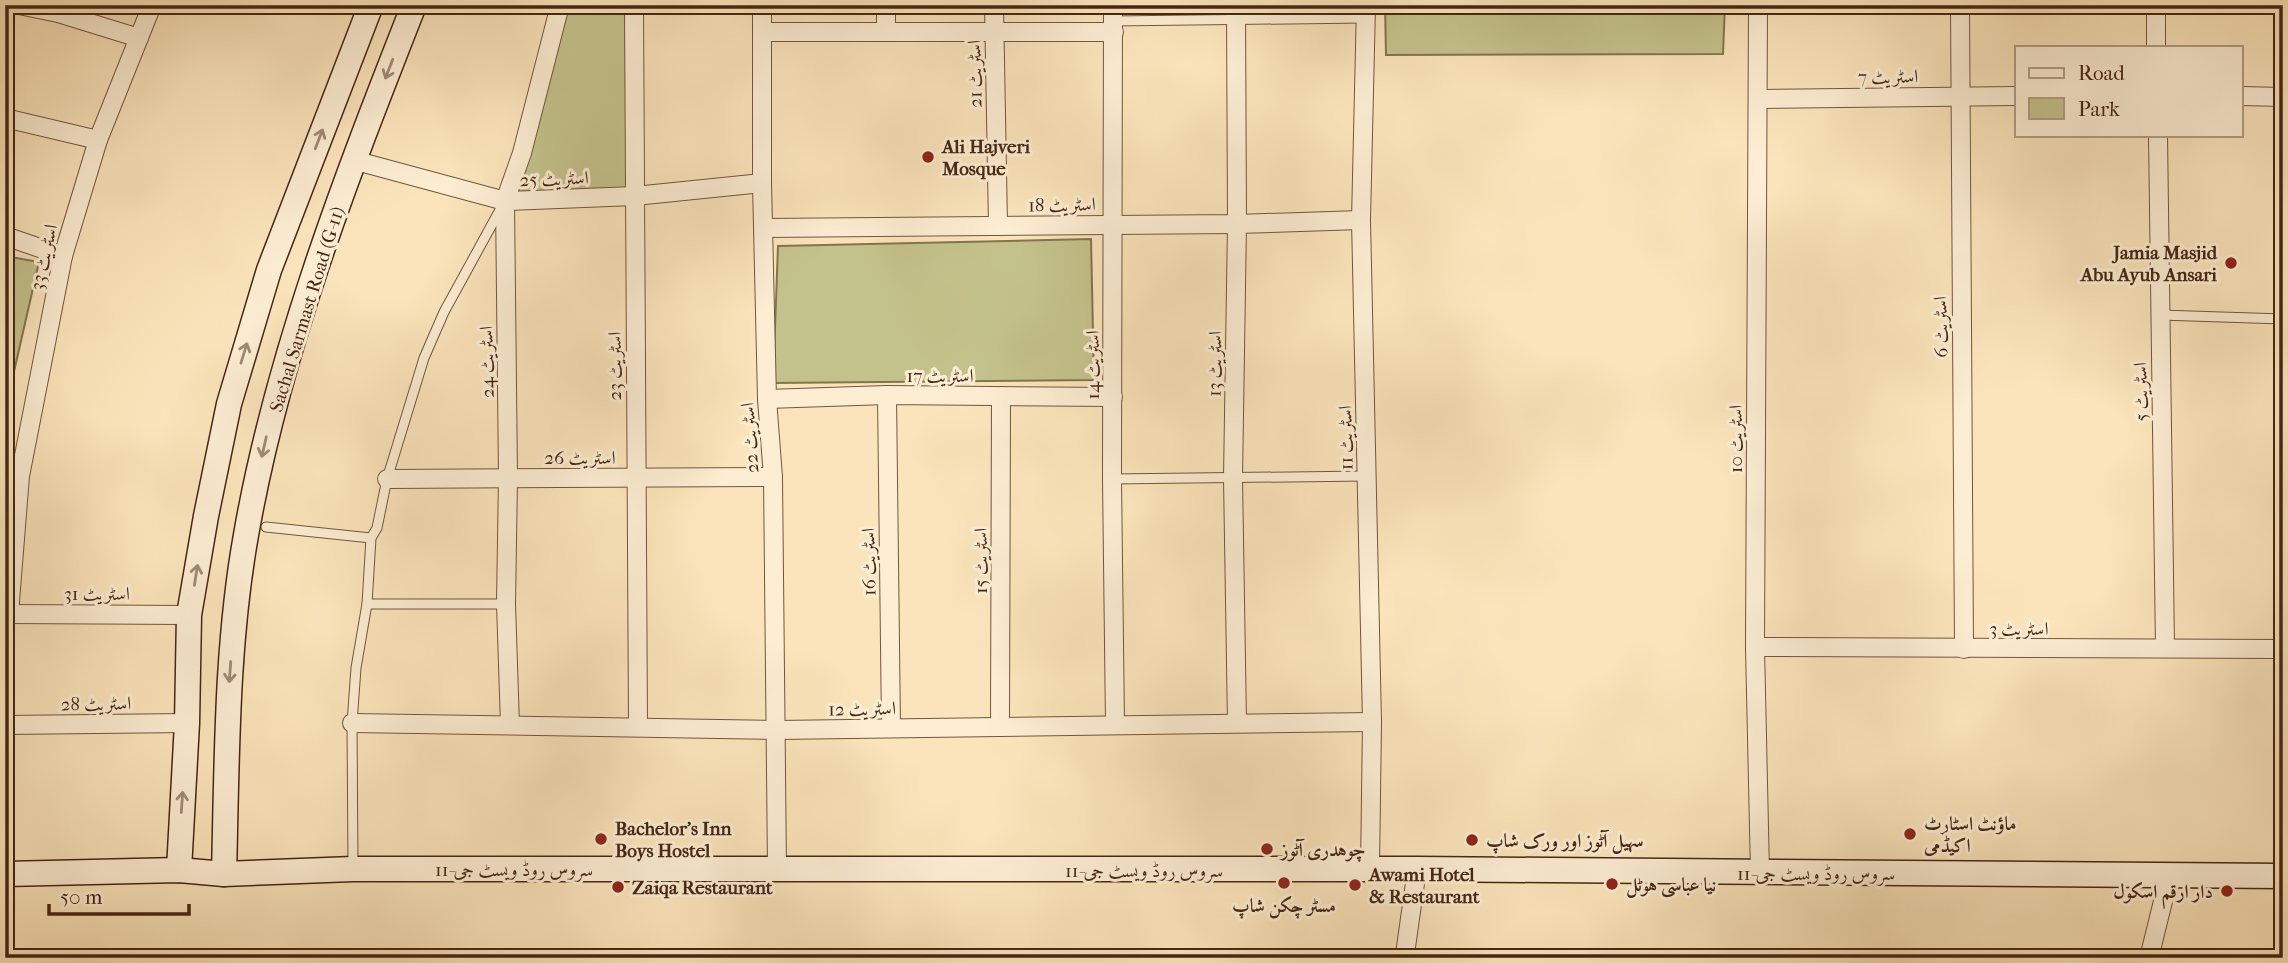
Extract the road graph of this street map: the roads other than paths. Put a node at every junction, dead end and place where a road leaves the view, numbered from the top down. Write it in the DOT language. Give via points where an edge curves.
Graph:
graph roads {
  1 [pos="19,5"];
  2 [pos="152,5"];
  3 [pos="371,5"];
  4 [pos="414,5"];
  5 [pos="560,5"];
  6 [pos="634,5"];
  7 [pos="762,5"];
  8 [pos="886,5"];
  9 [pos="994,5"];
  10 [pos="1758,5"];
  11 [pos="1960,5"];
  12 [pos="2156,5"];
  13 [pos="1366,12"];
  14 [pos="1236,13"];
  15 [pos="1113,19"];
  16 [pos="994,31"];
  17 [pos="762,32"];
  18 [pos="886,32"];
  19 [pos="139,38"];
  20 [pos="2156,46"];
  21 [pos="1959,96"];
  22 [pos="2015,96"];
  23 [pos="2242,96"];
  24 [pos="2283,97"];
  25 [pos="1759,99"];
  26 [pos="5,118"];
  27 [pos="2158,136"];
  28 [pos="98,140"];
  29 [pos="353,160"];
  30 [pos="762,183"];
  31 [pos="635,196"];
  32 [pos="505,201"];
  33 [pos="1361,220"];
  34 [pos="1114,224"];
  35 [pos="1237,224"];
  36 [pos="998,226"];
  37 [pos="764,228"];
  38 [pos="5,236"];
  39 [pos="63,256"];
  40 [pos="2160,315"];
  41 [pos="2283,318"];
  42 [pos="887,396"];
  43 [pos="1001,396"];
  44 [pos="1113,397"];
  45 [pos="767,399"];
  46 [pos="1367,476"];
  47 [pos="508,477"];
  48 [pos="773,477"];
  49 [pos="636,478"];
  50 [pos="1233,478"];
  51 [pos="387,479"];
  52 [pos="1112,479"];
  53 [pos="265,527"];
  54 [pos="371,538"];
  55 [pos="367,604"];
  56 [pos="506,604"];
  57 [pos="7,614"];
  58 [pos="189,615"];
  59 [pos="1755,647"];
  60 [pos="2165,648"];
  61 [pos="1964,649"];
  62 [pos="2283,649"];
  63 [pos="1237,722"];
  64 [pos="1371,722"];
  65 [pos="187,723"];
  66 [pos="352,723"];
  67 [pos="5,725"];
  68 [pos="510,725"];
  69 [pos="1115,725"];
  70 [pos="638,726"];
  71 [pos="1000,726"];
  72 [pos="891,729"];
  73 [pos="777,730"];
  74 [pos="353,869"];
  75 [pos="777,869"];
  76 [pos="1370,869"];
  77 [pos="1417,869"];
  78 [pos="178,870"];
  79 [pos="1760,873"];
  80 [pos="5,874"];
  81 [pos="224,874"];
  82 [pos="2283,876"];
  83 [pos="2169,877"];
  84 [pos="1403,958"];
  85 [pos="2150,958"];
  1 -- 19 [label="street"];
  2 -- 19 [label="street, اسٹریٹ 33"];
  58 -- 3 [label="main road, one-way" via="233,391 269,270"];
  4 -- 29 [label="main road, Sachal Sarmast Road (G-11), one-way"];
  5 -- 32 [label="street, اسٹریٹ 24"];
  6 -- 31 [label="street, اسٹریٹ 23"];
  7 -- 17 [label="street, اسٹریٹ 22"];
  8 -- 18 [label="street"];
  9 -- 16 [label="street, اسٹریٹ 21"];
  10 -- 25 [label="street, اسٹریٹ 10"];
  11 -- 21 [label="street, اسٹریٹ 6"];
  12 -- 20 [label="street"];
  13 -- 14 [label="lane"];
  13 -- 33 [label="street, اسٹریٹ 11"];
  14 -- 15 [label="lane"];
  14 -- 35 [label="street, اسٹریٹ 13"];
  15 -- 16 [label="street"];
  15 -- 34 [label="street, اسٹریٹ 14"];
  16 -- 18 [label="street"];
  16 -- 36 [label="street, اسٹریٹ 21"];
  17 -- 18 [label="street"];
  17 -- 30 [label="street, اسٹریٹ 22"];
  19 -- 28 [label="street, اسٹریٹ 33"];
  21 -- 22 [label="street, اسٹریٹ 7"];
  21 -- 25 [label="street, اسٹریٹ 7"];
  21 -- 61 [label="street, اسٹریٹ 6"];
  23 -- 24 [label="street"];
  25 -- 59 [label="street, اسٹریٹ 10"];
  26 -- 28 [label="street"];
  27 -- 40 [label="street, اسٹریٹ 5"];
  28 -- 39 [label="street, اسٹریٹ 33"];
  29 -- 32 [label="street, اسٹریٹ 25"];
  29 -- 81 [label="main road, Sachal Sarmast Road (G-11), one-way" via="289,351 246,537 230,672"];
  30 -- 31 [label="street, اسٹریٹ 25"];
  30 -- 37 [label="street, اسٹریٹ 22"];
  31 -- 32 [label="street, اسٹریٹ 25"];
  31 -- 49 [label="street, اسٹریٹ 23"];
  32 -- 47 [label="street, اسٹریٹ 24"];
  32 -- 51 [label="lane" via="424,358"];
  33 -- 35 [label="street, اسٹریٹ 18"];
  33 -- 46 [label="street, اسٹریٹ 11"];
  34 -- 35 [label="street, اسٹریٹ 18"];
  34 -- 36 [label="street, اسٹریٹ 18"];
  34 -- 44 [label="street, اسٹریٹ 14"];
  35 -- 50 [label="street, اسٹریٹ 13"];
  36 -- 37 [label="street, اسٹریٹ 18"];
  37 -- 45 [label="street, اسٹریٹ 22"];
  38 -- 39 [label="street"];
  39 -- 57 [label="street, اسٹریٹ 33" via="20,477"];
  40 -- 41 [label="lane"];
  40 -- 60 [label="street, اسٹریٹ 5"];
  42 -- 43 [label="street, اسٹریٹ 17"];
  42 -- 45 [label="street, اسٹریٹ 17"];
  42 -- 72 [label="street, اسٹریٹ 16"];
  43 -- 44 [label="street, اسٹریٹ 17"];
  43 -- 71 [label="street, اسٹریٹ 15"];
  44 -- 52 [label="street, اسٹریٹ 14"];
  45 -- 48 [label="street, اسٹریٹ 22"];
  46 -- 50 [label="lane"];
  46 -- 64 [label="street, اسٹریٹ 11"];
  47 -- 49 [label="street, اسٹریٹ 26"];
  47 -- 51 [label="street, اسٹریٹ 26"];
  47 -- 56 [label="street, اسٹریٹ 24"];
  48 -- 49 [label="street, اسٹریٹ 26"];
  48 -- 73 [label="street, اسٹریٹ 22"];
  49 -- 70 [label="street, اسٹریٹ 23"];
  50 -- 52 [label="lane"];
  50 -- 63 [label="street, اسٹریٹ 13"];
  51 -- 54 [label="lane"];
  52 -- 69 [label="street, اسٹریٹ 14"];
  53 -- 54 [label="lane"];
  54 -- 55 [label="lane"];
  55 -- 56 [label="lane"];
  55 -- 66 [label="lane"];
  56 -- 68 [label="street, اسٹریٹ 24"];
  57 -- 58 [label="street, اسٹریٹ 31"];
  58 -- 65 [label="main road"];
  59 -- 61 [label="street, اسٹریٹ 3"];
  59 -- 79 [label="street, اسٹریٹ 10"];
  60 -- 61 [label="street, اسٹریٹ 3"];
  60 -- 62 [label="street, اسٹریٹ 3"];
  63 -- 64 [label="street, اسٹریٹ 12"];
  63 -- 69 [label="street, اسٹریٹ 12"];
  64 -- 76 [label="street, اسٹریٹ 11"];
  65 -- 67 [label="street, اسٹریٹ 28"];
  78 -- 65 [label="main road, one-way"];
  66 -- 68 [label="street, اسٹریٹ 12"];
  66 -- 74 [label="lane"];
  68 -- 70 [label="street, اسٹریٹ 12"];
  69 -- 71 [label="street, اسٹریٹ 12"];
  70 -- 73 [label="street, اسٹریٹ 12"];
  71 -- 72 [label="street, اسٹریٹ 12"];
  72 -- 73 [label="street, اسٹریٹ 12"];
  73 -- 75 [label="street, اسٹریٹ 22"];
  74 -- 75 [label="main road, سروس روڈ ویسٹ جی-11"];
  74 -- 81 [label="main road, سروس روڈ ویسٹ جی-11"];
  75 -- 76 [label="main road, سروس روڈ ویسٹ جی-11"];
  76 -- 77 [label="main road, سروس روڈ ویسٹ جی-11"];
  77 -- 79 [label="main road, سروس روڈ ویسٹ جی-11"];
  77 -- 84 [label="street"];
  78 -- 80 [label="main road, سروس روڈ ویسٹ جی-11"];
  78 -- 81 [label="main road, سروس روڈ ویسٹ جی-11"];
  79 -- 83 [label="main road, سروس روڈ ویسٹ جی-11"];
  82 -- 83 [label="main road, سروس روڈ ویسٹ جی-11"];
  83 -- 85 [label="street"];
}
